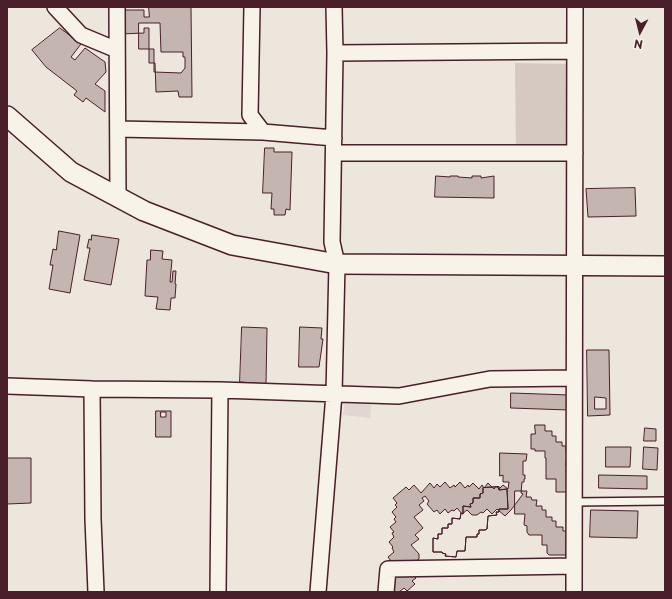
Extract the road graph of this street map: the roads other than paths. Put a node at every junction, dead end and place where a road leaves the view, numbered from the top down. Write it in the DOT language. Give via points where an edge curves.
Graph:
graph roads {
  1 [pos="55,7"];
  2 [pos="117,7"];
  3 [pos="252,7"];
  4 [pos="334,7"];
  5 [pos="575,7"];
  6 [pos="117,50"];
  7 [pos="575,52"];
  8 [pos="335,53"];
  9 [pos="7,116"];
  10 [pos="118,128"];
  11 [pos="263,132"];
  12 [pos="334,138"];
  13 [pos="334,153"];
  14 [pos="575,153"];
  15 [pos="118,197"];
  16 [pos="337,264"];
  17 [pos="575,265"];
  18 [pos="665,266"];
  19 [pos="574,378"];
  20 [pos="7,386"];
  21 [pos="92,389"];
  22 [pos="220,390"];
  23 [pos="334,394"];
  24 [pos="665,500"];
  25 [pos="574,502"];
  26 [pos="574,566"];
  27 [pos="96,592"];
  28 [pos="218,592"];
  29 [pos="318,592"];
  30 [pos="386,592"];
  31 [pos="574,592"];
  1 -- 6 [label="street" via="81,34"];
  2 -- 6 [label="street"];
  3 -- 11 [label="street" via="250,115"];
  4 -- 8 [label="street"];
  5 -- 7 [label="street"];
  6 -- 10 [label="street"];
  7 -- 8 [label="street"];
  7 -- 14 [label="street"];
  8 -- 12 [label="street"];
  9 -- 15 [label="street" via="71,172"];
  10 -- 11 [label="street"];
  10 -- 15 [label="street"];
  11 -- 12 [label="street"];
  12 -- 13 [label="street"];
  13 -- 14 [label="street"];
  13 -- 16 [label="street" via="332,242"];
  14 -- 17 [label="street"];
  15 -- 16 [label="street" via="144,211 232,245"];
  16 -- 17 [label="street"];
  16 -- 23 [label="street"];
  17 -- 18 [label="street"];
  17 -- 19 [label="street"];
  19 -- 23 [label="street" via="490,379 399,396"];
  19 -- 25 [label="street"];
  20 -- 21 [label="street"];
  21 -- 22 [label="street"];
  21 -- 27 [label="street"];
  22 -- 23 [label="street"];
  22 -- 28 [label="street"];
  23 -- 29 [label="street"];
  24 -- 25 [label="lane"];
  25 -- 26 [label="street"];
  26 -- 30 [label="street" via="388,569"];
  26 -- 31 [label="street"];
}
